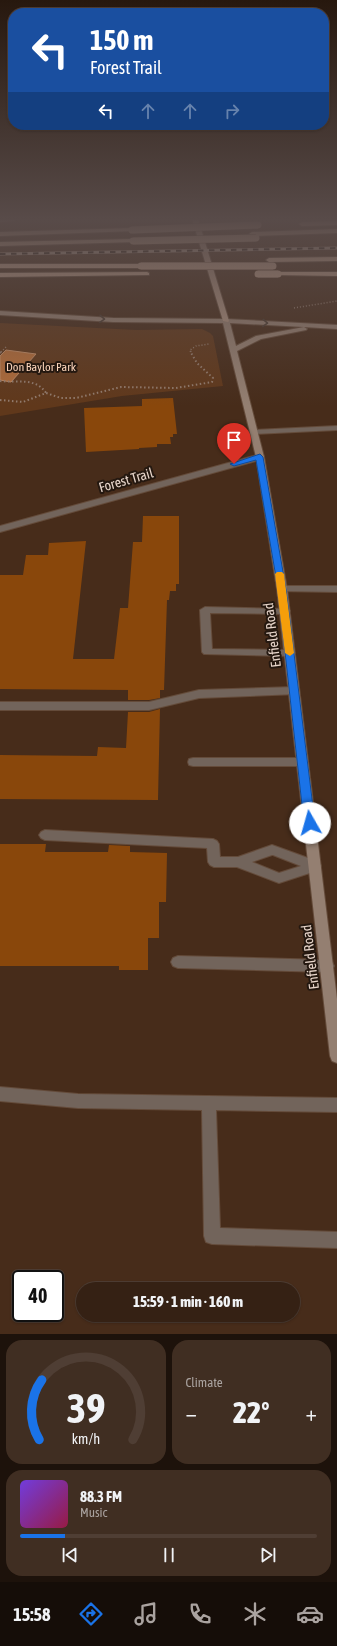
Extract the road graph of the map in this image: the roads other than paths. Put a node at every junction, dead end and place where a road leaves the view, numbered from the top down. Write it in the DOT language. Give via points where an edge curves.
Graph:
graph roads {
  1 [pos="214,281"];
  2 [pos="0,313"];
  3 [pos="226,321"];
  4 [pos="323,326"];
  5 [pos="337,327"];
  6 [pos="234,350"];
  7 [pos="337,428"];
  8 [pos="254,432"];
  9 [pos="260,457"];
  10 [pos="0,529"];
  11 [pos="282,589"];
  12 [pos="337,589"];
  13 [pos="285,611"];
  14 [pos="290,652"];
  15 [pos="294,691"];
  16 [pos="0,706"];
  17 [pos="193,762"];
  18 [pos="303,762"];
  19 [pos="45,835"];
  20 [pos="238,862"];
  21 [pos="315,866"];
  22 [pos="178,962"];
  23 [pos="327,966"];
  24 [pos="337,1049"];
  25 [pos="0,1094"];
  26 [pos="209,1103"];
  27 [pos="337,1105"];
  28 [pos="337,1240"];
  1 -- 3 [label="main road, Enfield Road"];
  2 -- 3 [label="street, one-way" via="113,320"];
  3 -- 4 [label="street, one-way"];
  3 -- 6 [label="street, Enfield Road"];
  4 -- 5 [label="street"];
  4 -- 6 [label="street" via="262,337 246,342"];
  6 -- 8 [label="street, Enfield Road"];
  7 -- 8 [label="street"];
  8 -- 9 [label="street, Enfield Road"];
  9 -- 10 [label="street, Forest Trail"];
  9 -- 11 [label="street, Enfield Road"];
  11 -- 12 [label="street"];
  11 -- 13 [label="street, Enfield Road"];
  13 -- 14 [label="street, Enfield Road"];
  13 -- 14 [label="street" via="205,610 207,652"];
  14 -- 15 [label="street, Enfield Road"];
  15 -- 16 [label="street" via="199,694 149,706"];
  15 -- 18 [label="street, Enfield Road"];
  17 -- 18 [label="street"];
  18 -- 21 [label="street, Enfield Road"];
  19 -- 20 [label="street" via="213,844 214,862"];
  20 -- 21 [label="street" via="272,850"];
  20 -- 21 [label="street" via="279,878"];
  21 -- 23 [label="street, Enfield Road"];
  22 -- 23 [label="street"];
  23 -- 24 [label="street, Enfield Road"];
  25 -- 26 [label="street" via="78,1100"];
  26 -- 27 [label="street"];
  26 -- 28 [label="street" via="212,1236"];
}
